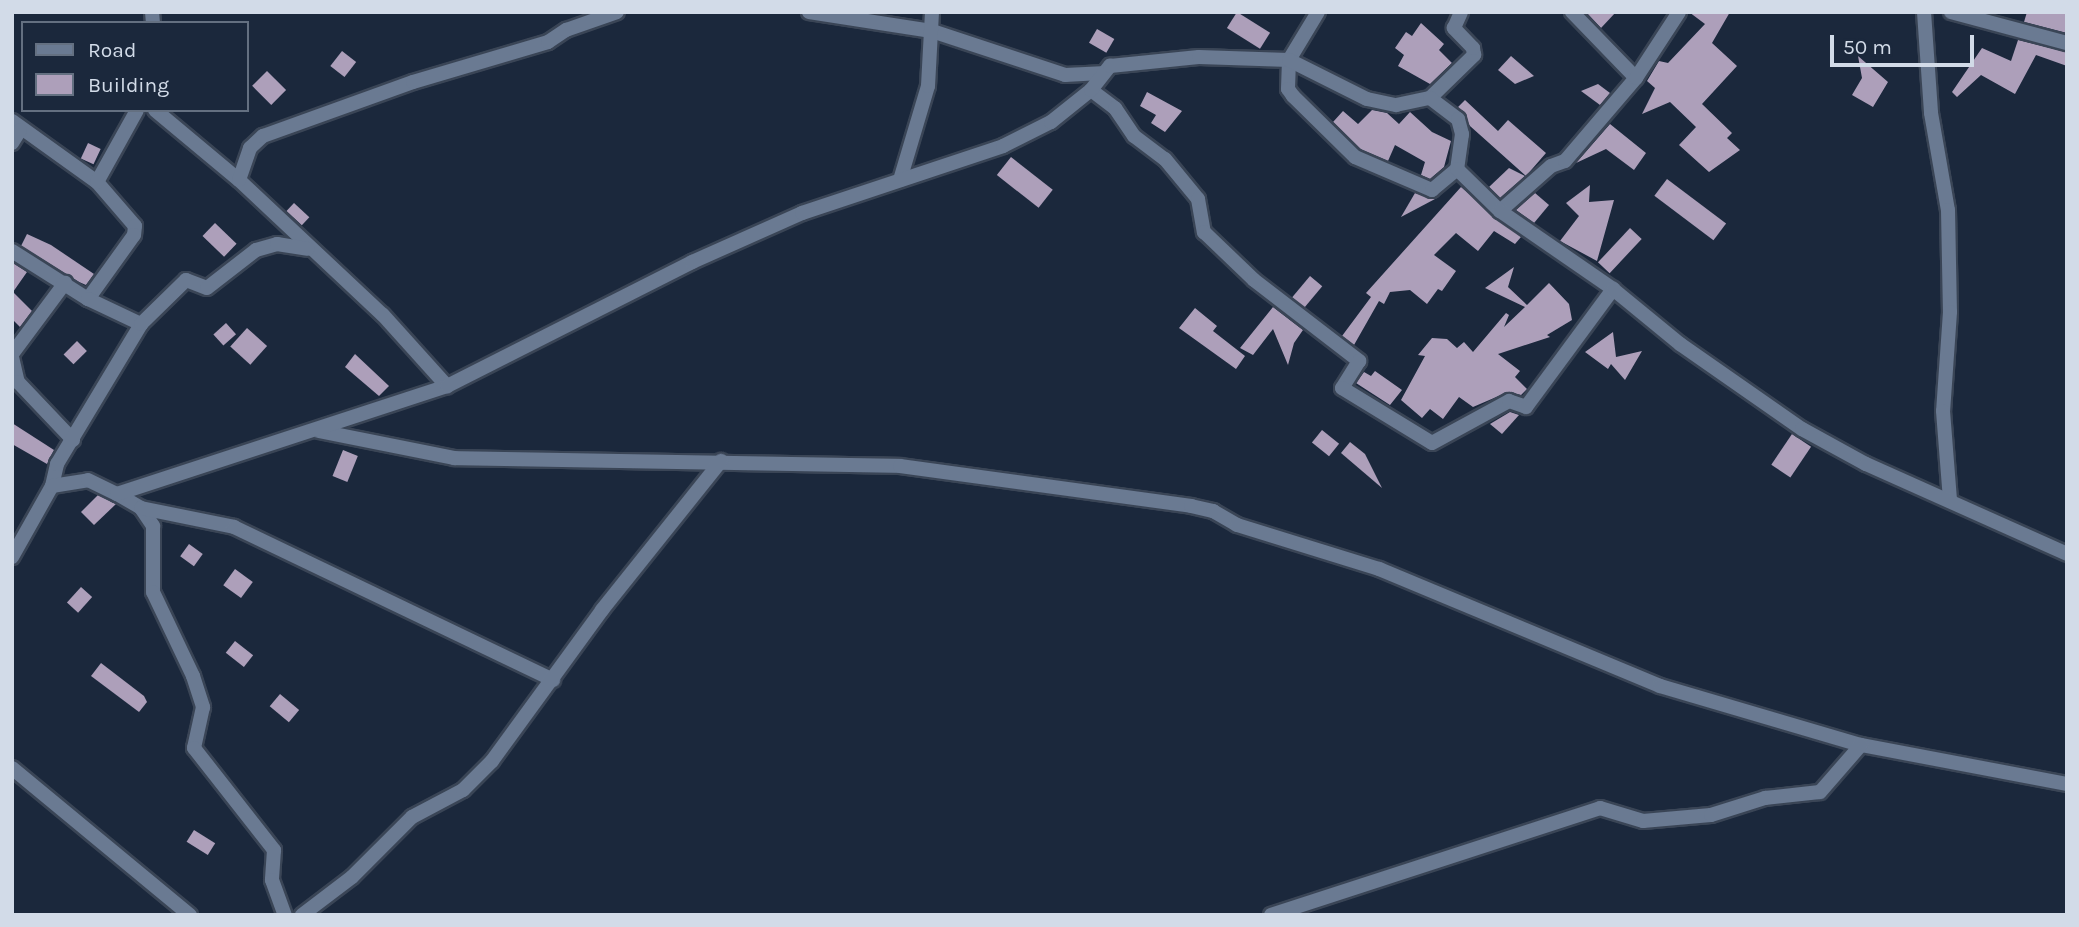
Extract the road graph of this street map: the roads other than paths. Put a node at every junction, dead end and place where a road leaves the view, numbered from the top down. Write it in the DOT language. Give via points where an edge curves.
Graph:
graph roads {
  1 [pos="617,12"];
  2 [pos="809,12"];
  3 [pos="932,12"];
  4 [pos="1318,12"];
  5 [pos="1461,12"];
  6 [pos="1572,12"];
  7 [pos="1679,12"];
  8 [pos="1924,12"];
  9 [pos="1951,12"];
  10 [pos="932,31"];
  11 [pos="2067,43"];
  12 [pos="1289,60"];
  13 [pos="1101,73"];
  14 [pos="1636,78"];
  15 [pos="1091,90"];
  16 [pos="1430,98"];
  17 [pos="136,112"];
  18 [pos="157,112"];
  19 [pos="15,131"];
  20 [pos="1457,170"];
  21 [pos="239,180"];
  22 [pos="900,180"];
  23 [pos="97,183"];
  24 [pos="1500,211"];
  25 [pos="309,249"];
  26 [pos="12,251"];
  27 [pos="65,283"];
  28 [pos="1613,289"];
  29 [pos="88,299"];
  30 [pos="141,324"];
  31 [pos="12,355"];
  32 [pos="447,386"];
  33 [pos="316,430"];
  34 [pos="73,440"];
  35 [pos="721,461"];
  36 [pos="52,486"];
  37 [pos="117,494"];
  38 [pos="1950,500"];
  39 [pos="141,508"];
  40 [pos="2067,554"];
  41 [pos="12,557"];
  42 [pos="553,680"];
  43 [pos="1861,745"];
  44 [pos="12,768"];
  45 [pos="2067,785"];
  46 [pos="190,915"];
  47 [pos="285,915"];
  48 [pos="302,915"];
  49 [pos="1271,915"];
  1 -- 21 [label="street" via="548,41 413,82 263,136 250,148"];
  2 -- 10 [label="street"];
  3 -- 10 [label="street"];
  4 -- 12 [label="street"];
  5 -- 16 [label="street" via="1454,28 1474,55"];
  6 -- 14 [label="street"];
  7 -- 14 [label="street"];
  8 -- 38 [label="street" via="1931,113 1948,210 1950,312 1943,411"];
  9 -- 11 [label="street"];
  10 -- 13 [label="street" via="1065,75"];
  10 -- 22 [label="street" via="928,86"];
  12 -- 13 [label="street" via="1199,57 1110,66"];
  12 -- 16 [label="street" via="1367,99 1396,105"];
  12 -- 20 [label="street" via="1288,89 1350,154 1432,190"];
  13 -- 15 [label="street"];
  14 -- 24 [label="street" via="1565,161 1551,166"];
  15 -- 22 [label="street" via="1051,122 1003,146"];
  15 -- 28 [label="street" via="1115,108 1134,136 1165,159 1198,199 1204,232 1254,280 1359,361 1342,388 1432,443 1509,401 1526,407"];
  16 -- 20 [label="street" via="1458,119 1462,134"];
  17 -- 23 [label="street"];
  18 -- 21 [label="street"];
  19 -- 23 [label="street"];
  20 -- 24 [label="street"];
  21 -- 25 [label="street"];
  22 -- 32 [label="street" via="802,214 692,262"];
  23 -- 29 [label="street" via="136,230"];
  24 -- 28 [label="street"];
  25 -- 30 [label="street" via="277,244 256,250 207,288 190,278"];
  25 -- 32 [label="street" via="383,315"];
  26 -- 27 [label="street"];
  27 -- 29 [label="street"];
  27 -- 31 [label="street"];
  28 -- 38 [label="street" via="1680,344 1802,429 1866,464"];
  29 -- 30 [label="street"];
  30 -- 34 [label="street"];
  31 -- 34 [label="street" via="18,382"];
  32 -- 33 [label="street"];
  33 -- 35 [label="street" via="454,458"];
  33 -- 37 [label="street"];
  34 -- 36 [label="street" via="57,464"];
  35 -- 42 [label="street" via="601,610"];
  35 -- 43 [label="street" via="900,466 1213,511 1237,525 1379,569 1660,686"];
  36 -- 37 [label="street" via="88,480"];
  36 -- 41 [label="street"];
  37 -- 39 [label="street"];
  38 -- 40 [label="street"];
  39 -- 42 [label="street" via="234,527"];
  39 -- 47 [label="street" via="155,533 153,592 203,707 194,748 274,850 272,880"];
  42 -- 48 [label="street" via="471,783 412,817 352,877"];
  43 -- 45 [label="street"];
  43 -- 49 [label="street" via="1819,793 1765,798 1711,815 1643,821 1600,808"];
  44 -- 46 [label="street"];
}
